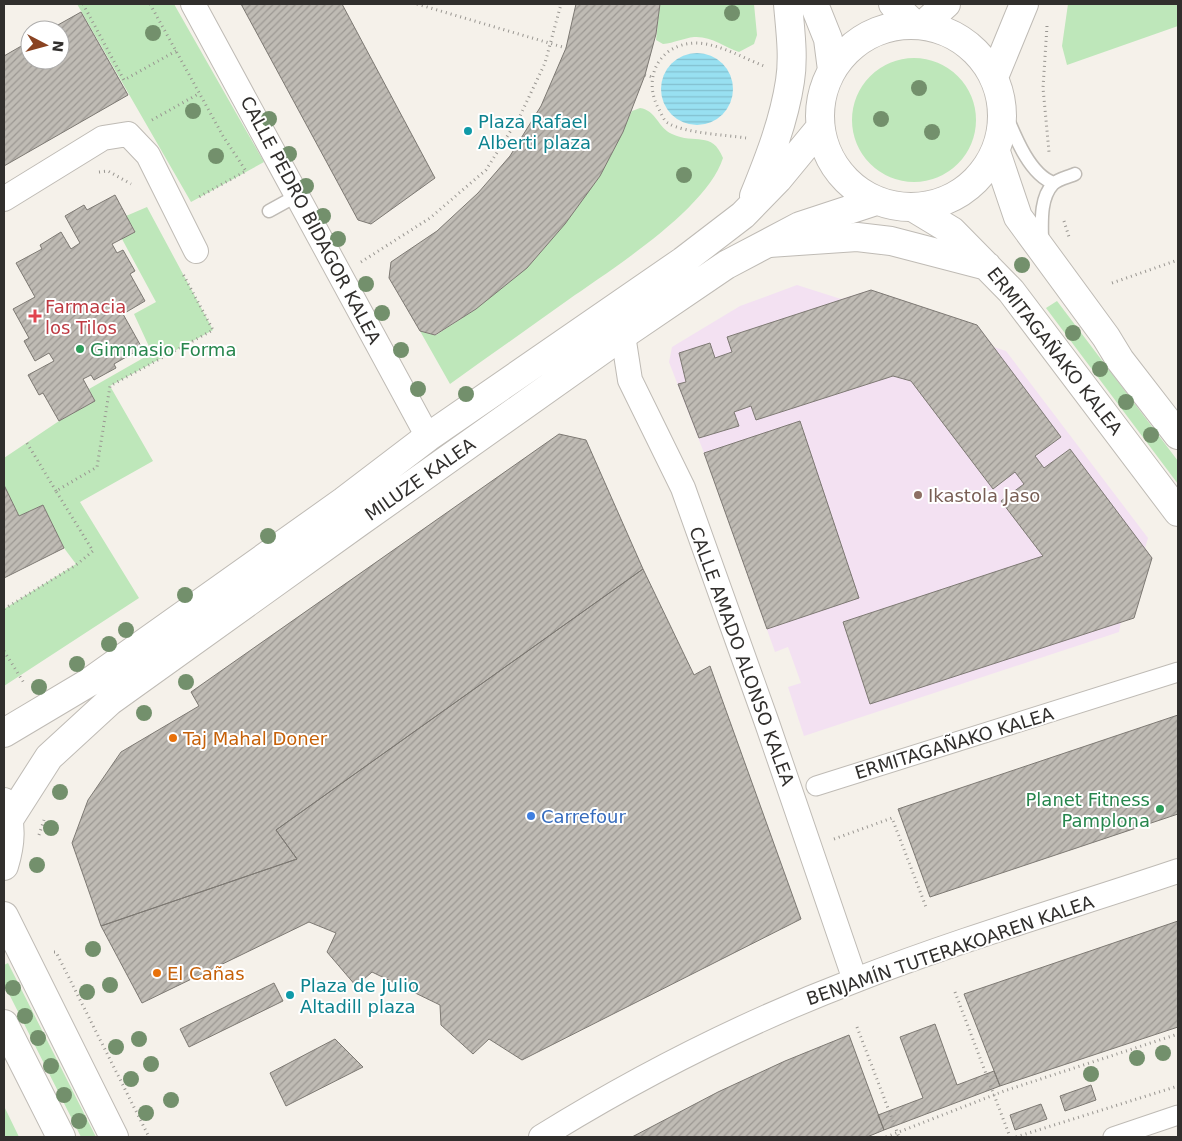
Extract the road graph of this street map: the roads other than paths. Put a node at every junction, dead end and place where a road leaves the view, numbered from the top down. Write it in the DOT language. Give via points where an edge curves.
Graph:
graph roads {
  1 [pos="193,4"];
  2 [pos="788,4"];
  3 [pos="814,4"];
  4 [pos="892,4"];
  5 [pos="946,4"];
  6 [pos="1024,4"];
  7 [pos="919,25"];
  8 [pos="832,70"];
  9 [pos="994,77"];
  10 [pos="1002,105"];
  11 [pos="820,128"];
  12 [pos="996,152"];
  13 [pos="1075,174"];
  14 [pos="1054,184"];
  15 [pos="298,195"];
  16 [pos="4,198"];
  17 [pos="876,201"];
  18 [pos="749,208"];
  19 [pos="914,208"];
  20 [pos="269,211"];
  21 [pos="770,243"];
  22 [pos="196,251"];
  23 [pos="1042,251"];
  24 [pos="988,266"];
  25 [pos="622,335"];
  26 [pos="1178,435"];
  27 [pos="428,437"];
  28 [pos="1178,512"];
  29 [pos="1178,672"];
  30 [pos="4,733"];
  31 [pos="816,786"];
  32 [pos="7,810"];
  33 [pos="4,866"];
  34 [pos="1178,871"];
  35 [pos="4,916"];
  36 [pos="855,980"];
  37 [pos="4,1024"];
  38 [pos="1178,1115"];
  39 [pos="61,1137"];
  40 [pos="114,1137"];
  41 [pos="541,1137"];
  42 [pos="1113,1137"];
  1 -- 15 [label="street, CALLE PEDRO BIDAGOR KALEA"];
  2 -- 18 [label="main road" via="792,46 789,88 773,144"];
  3 -- 8 [label="main road" via="828,39"];
  4 -- 7 [label="main road"];
  5 -- 7 [label="main road"];
  6 -- 9 [label="main road"];
  7 -- 8 [label="main road" via="890,27 867,36 847,51"];
  7 -- 9 [label="main road" via="939,29 962,40 980,56"];
  8 -- 11 [label="main road" via="822,99"];
  9 -- 10 [label="main road"];
  10 -- 12 [label="main road" via="1002,129"];
  10 -- 14 [label="lane" via="1036,173"];
  11 -- 17 [label="main road" via="827,152 838,172 855,189"];
  11 -- 18 [label="main road, MILUZE KALEA"];
  12 -- 19 [label="main road" via="985,171 970,186 944,202"];
  12 -- 23 [label="main road" via="1018,217"];
  13 -- 14 [label="lane"];
  14 -- 23 [label="lane" via="1043,210"];
  15 -- 20 [label="lane"];
  15 -- 27 [label="street, CALLE PEDRO BIDAGOR KALEA"];
  16 -- 22 [label="street" via="103,138 128,134 148,155"];
  17 -- 19 [label="main road"];
  17 -- 21 [label="main road, MILUZE KALEA" via="800,226"];
  18 -- 27 [label="main road, MILUZE KALEA" via="683,261"];
  19 -- 24 [label="main road, ERMITAGAÑAKO KALEA" via="952,231"];
  21 -- 24 [label="main road" via="857,237 892,241"];
  21 -- 25 [label="main road, MILUZE KALEA" via="726,265"];
  23 -- 26 [label="main road"];
  24 -- 28 [label="main road, ERMITAGAÑAKO KALEA" via="1011,291"];
  25 -- 32 [label="main road, MILUZE KALEA" via="110,701 49,757"];
  25 -- 36 [label="street, CALLE AMADO ALONSO KALEA" via="630,380 683,488 768,723"];
  27 -- 30 [label="main road, MILUZE KALEA" via="344,501 88,683"];
  29 -- 31 [label="street, ERMITAGAÑAKO KALEA"];
  32 -- 33 [label="main road" via="11,842"];
  34 -- 36 [label="street, BENJAMÍN TUTERAKOAREN KALEA"];
  35 -- 40 [label="main road"];
  36 -- 41 [label="street, BENJAMÍN TUTERAKOAREN KALEA" via="717,1039 611,1094"];
  37 -- 39 [label="main road"];
  38 -- 42 [label="street"];
}
